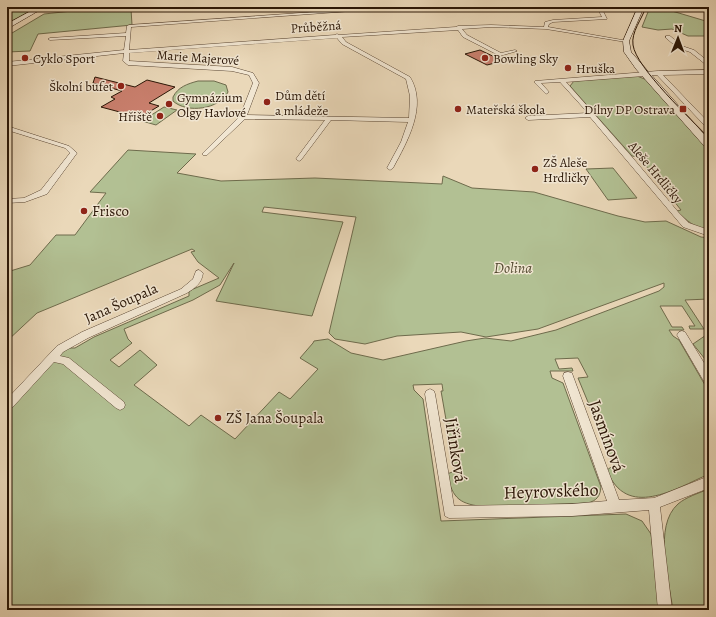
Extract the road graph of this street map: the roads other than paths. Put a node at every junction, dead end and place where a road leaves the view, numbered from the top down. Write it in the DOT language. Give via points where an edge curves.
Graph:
graph roads {
  1 [pos="42,7"];
  2 [pos="405,7"];
  3 [pos="599,7"];
  4 [pos="641,7"];
  5 [pos="7,27"];
  6 [pos="458,27"];
  7 [pos="546,28"];
  8 [pos="128,34"];
  9 [pos="337,35"];
  10 [pos="668,37"];
  11 [pos="50,39"];
  12 [pos="626,41"];
  13 [pos="128,51"];
  14 [pos="515,51"];
  15 [pos="7,64"];
  16 [pos="709,65"];
  17 [pos="709,72"];
  18 [pos="645,73"];
  19 [pos="658,73"];
  20 [pos="563,82"];
  21 [pos="546,92"];
  22 [pos="591,115"];
  23 [pos="244,117"];
  24 [pos="528,118"];
  25 [pos="329,119"];
  26 [pos="412,120"];
  27 [pos="687,121"];
  28 [pos="709,127"];
  29 [pos="7,128"];
  30 [pos="709,140"];
  31 [pos="709,146"];
  32 [pos="205,154"];
  33 [pos="299,159"];
  34 [pos="390,168"];
  35 [pos="7,201"];
  36 [pos="709,233"];
  37 [pos="199,273"];
  38 [pos="682,335"];
  39 [pos="52,358"];
  40 [pos="568,376"];
  41 [pos="709,380"];
  42 [pos="430,394"];
  43 [pos="120,405"];
  44 [pos="7,406"];
  45 [pos="709,482"];
  46 [pos="654,504"];
  47 [pos="615,507"];
  48 [pos="449,512"];
  49 [pos="665,610"];
  1 -- 5 [label="street"];
  2 -- 8 [label="street" via="129,26"];
  3 -- 7 [label="street" via="604,18 553,21 548,23"];
  4 -- 12 [label="street"];
  6 -- 7 [label="street, Průběžná"];
  6 -- 9 [label="street, Průběžná"];
  6 -- 14 [label="street" via="465,36 500,55"];
  7 -- 12 [label="street, Průběžná"];
  8 -- 11 [label="street"];
  8 -- 13 [label="street"];
  9 -- 13 [label="street, Průběžná"];
  9 -- 26 [label="street" via="344,43 408,78 411,82 414,108"];
  10 -- 16 [label="street"];
  12 -- 18 [label="street" via="628,52"];
  13 -- 15 [label="street, Průběžná"];
  13 -- 23 [label="street, Marie Majerové" via="128,63 232,69 251,74 256,83"];
  17 -- 19 [label="street"];
  18 -- 19 [label="street"];
  18 -- 20 [label="street"];
  18 -- 27 [label="street"];
  19 -- 28 [label="street"];
  20 -- 21 [label="street" via="538,82"];
  20 -- 22 [label="street, Aleše Hrdličky"];
  22 -- 24 [label="street"];
  22 -- 36 [label="street, Aleše Hrdličky" via="686,225"];
  23 -- 25 [label="street"];
  23 -- 32 [label="street, Marie Majerové"];
  25 -- 26 [label="street"];
  25 -- 33 [label="street"];
  26 -- 34 [label="street"];
  27 -- 30 [label="street"];
  27 -- 31 [label="street"];
  29 -- 35 [label="street" via="67,147 74,153 48,187 34,197"];
  37 -- 39 [label="street, Jana Šoupala" via="195,283 184,291 86,335 60,349"];
  38 -- 41 [label="street"];
  39 -- 43 [label="street" via="66,361"];
  39 -- 44 [label="street, Jana Šoupala"];
  40 -- 47 [label="street, Jasmínová"];
  42 -- 48 [label="street, Jiřinková"];
  45 -- 46 [label="street, Heyrovského"];
  46 -- 47 [label="street, Heyrovského"];
  46 -- 49 [label="street"];
  47 -- 48 [label="street, Heyrovského"];
}
